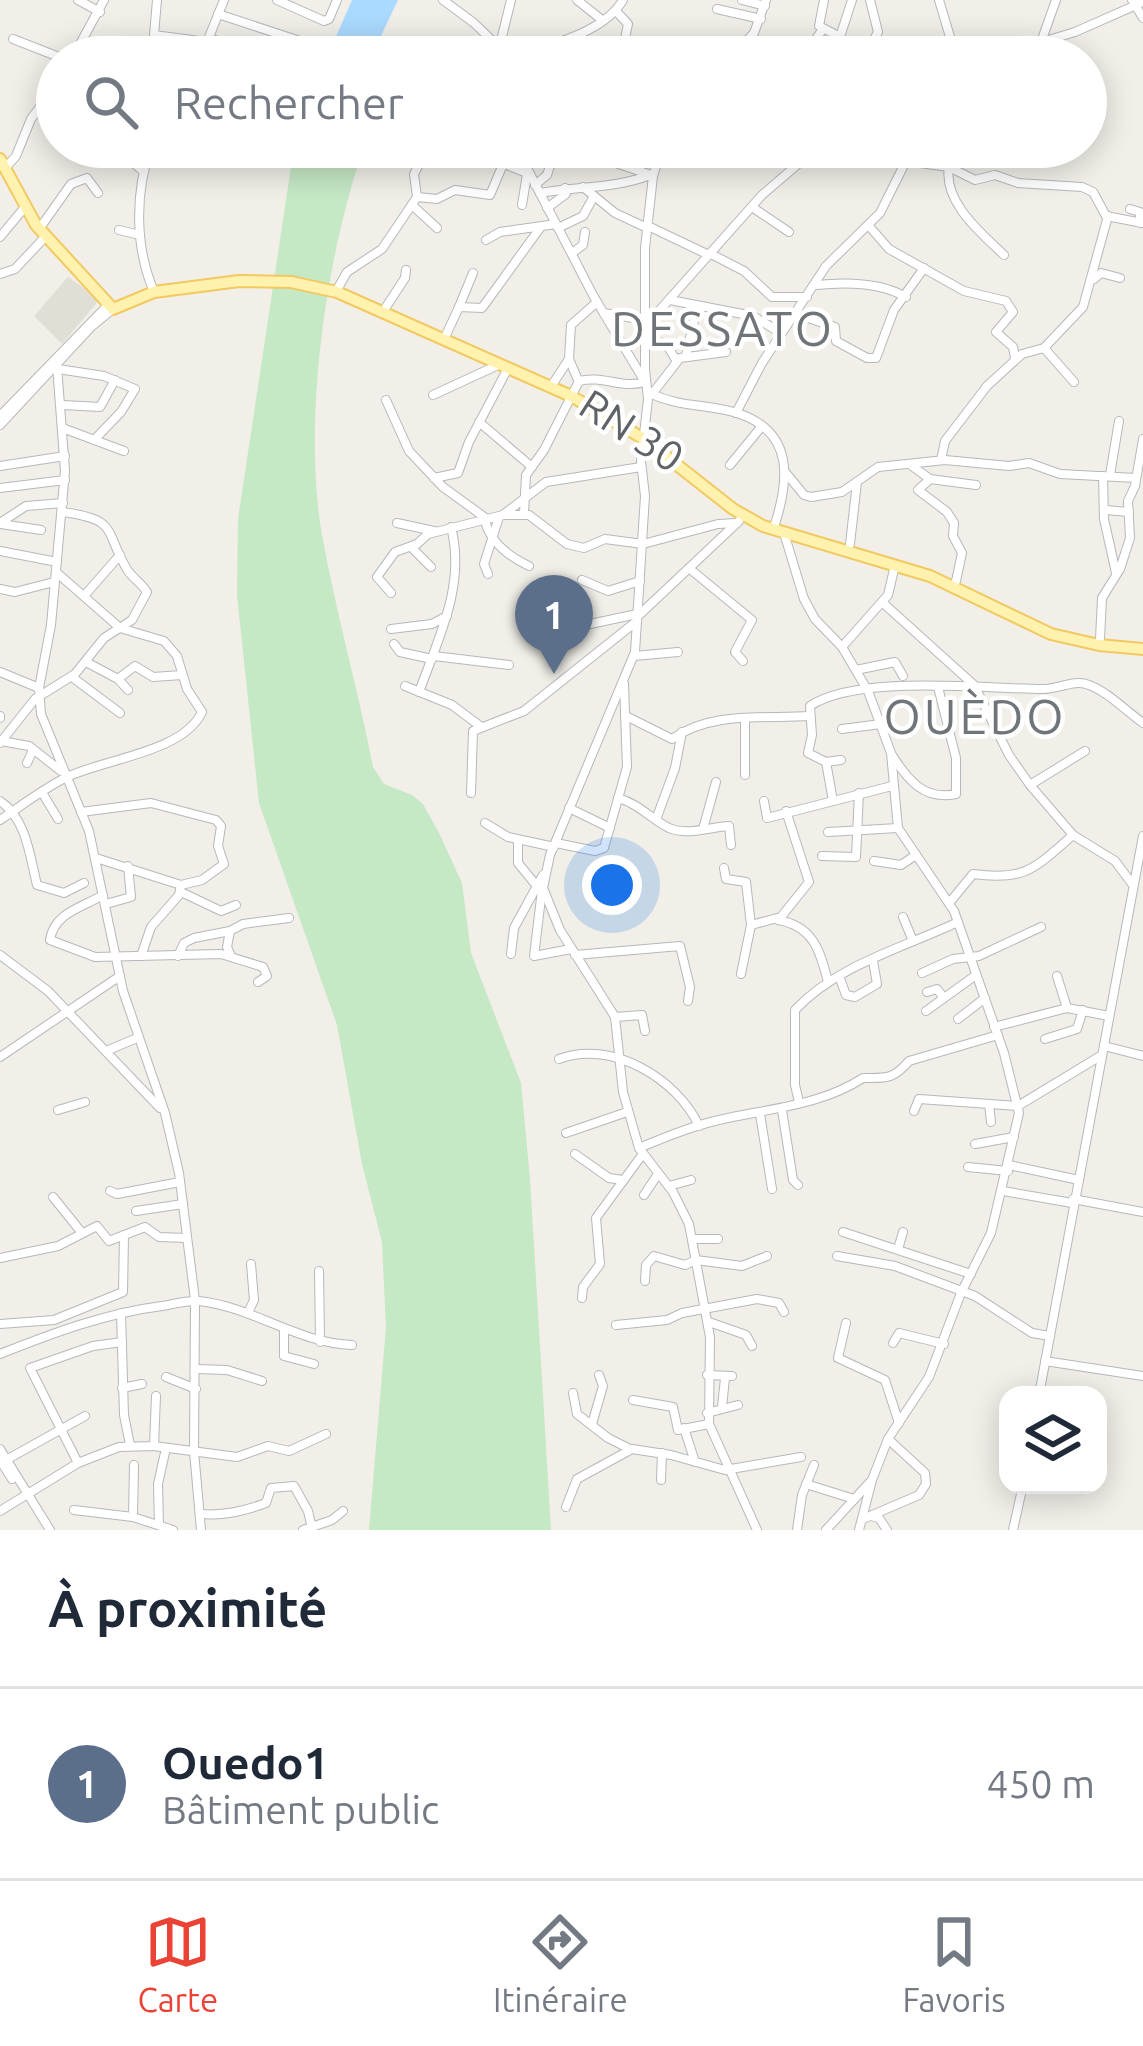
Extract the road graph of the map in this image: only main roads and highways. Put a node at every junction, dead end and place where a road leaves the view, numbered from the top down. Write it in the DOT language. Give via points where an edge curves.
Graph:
graph roads {
  1 [pos="2,164"];
  2 [pos="44,231"];
  3 [pos="113,305"];
  4 [pos="574,390"];
  5 [pos="644,436"];
  6 [pos="779,528"];
  7 [pos="1143,646"];
  1 -- 2 [label="main road"];
  1 -- 2 [label="main road"];
  2 -- 3 [label="main road"];
  3 -- 4 [label="main road, RN 30" via="194,286 291,282 359,300"];
  3 -- 4 [label="main road, RN 30 / RN 30" via="152,287 292,277 386,307"];
  4 -- 5 [label="main road, RN 30"];
  5 -- 6 [label="main road, RN 30 / RN 30"];
  5 -- 6 [label="main road, RN 30" via="741,520"];
  6 -- 7 [label="main road, RN 30 / RN 30" via="956,581 1053,628"];
  6 -- 7 [label="main road, RN 30" via="931,576 1052,634"];
}
